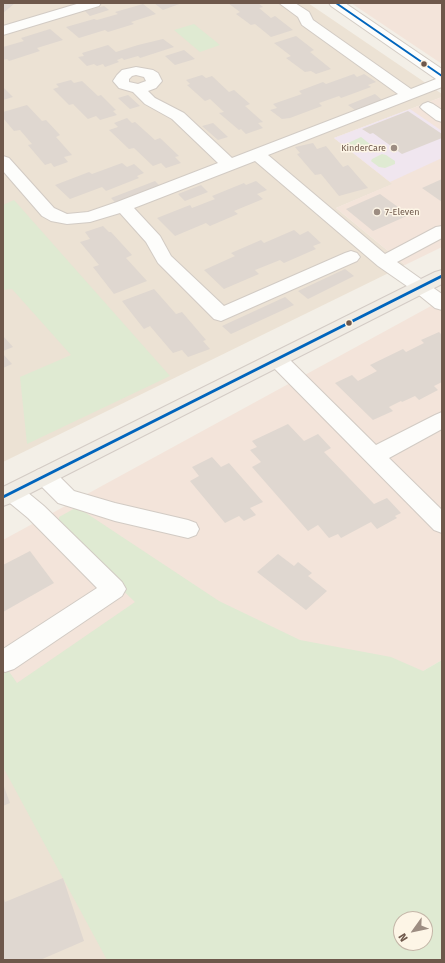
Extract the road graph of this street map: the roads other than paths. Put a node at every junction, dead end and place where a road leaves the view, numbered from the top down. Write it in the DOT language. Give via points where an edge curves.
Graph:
graph roads {
  1 [pos="94,3"];
  2 [pos="286,3"];
  3 [pos="330,7"];
  4 [pos="304,16"];
  5 [pos="3,31"];
  6 [pos="442,76"];
  7 [pos="442,82"];
  8 [pos="138,89"];
  9 [pos="410,95"];
  10 [pos="428,107"];
  11 [pos="442,117"];
  12 [pos="257,154"];
  13 [pos="3,161"];
  14 [pos="230,165"];
  15 [pos="123,206"];
  16 [pos="442,231"];
  17 [pos="351,258"];
  18 [pos="384,262"];
  19 [pos="442,276"];
  20 [pos="421,287"];
  21 [pos="442,304"];
  22 [pos="277,359"];
  23 [pos="442,420"];
  24 [pos="374,456"];
  25 [pos="45,476"];
  26 [pos="8,495"];
  27 [pos="442,524"];
  28 [pos="188,529"];
  29 [pos="5,661"];
  1 -- 5 [label="street"];
  2 -- 4 [label="street"];
  3 -- 4 [label="street"];
  3 -- 6 [label="street"];
  4 -- 9 [label="street" via="307,22"];
  7 -- 9 [label="street"];
  8 -- 14 [label="street" via="150,102 178,116"];
  9 -- 12 [label="street"];
  10 -- 11 [label="street"];
  12 -- 14 [label="street"];
  12 -- 18 [label="street"];
  13 -- 15 [label="street" via="43,208 57,217 90,217"];
  14 -- 15 [label="street"];
  15 -- 17 [label="street" via="154,240 164,259 221,315"];
  16 -- 18 [label="street"];
  18 -- 20 [label="street"];
  19 -- 20 [label="main road"];
  20 -- 21 [label="street"];
  20 -- 22 [label="main road"];
  22 -- 24 [label="street"];
  22 -- 25 [label="main road"];
  23 -- 24 [label="street"];
  24 -- 27 [label="street"];
  25 -- 26 [label="main road"];
  25 -- 28 [label="street" via="66,497 115,512"];
  26 -- 29 [label="street" via="36,512 114,589"];
}
